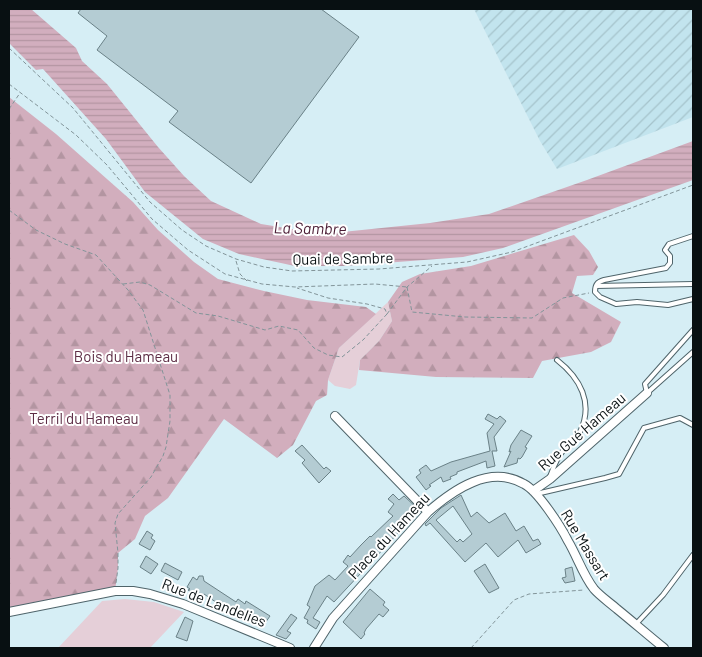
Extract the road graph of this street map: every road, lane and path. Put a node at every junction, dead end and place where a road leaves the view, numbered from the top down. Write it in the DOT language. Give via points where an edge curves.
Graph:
graph roads {
  1 [pos="9,48"];
  2 [pos="9,84"];
  3 [pos="20,92"];
  4 [pos="9,108"];
  5 [pos="693,185"];
  6 [pos="9,210"];
  7 [pos="693,236"];
  8 [pos="236,259"];
  9 [pos="432,265"];
  10 [pos="247,281"];
  11 [pos="122,284"];
  12 [pos="693,284"];
  13 [pos="595,286"];
  14 [pos="295,287"];
  15 [pos="407,287"];
  16 [pos="595,292"];
  17 [pos="693,299"];
  18 [pos="386,314"];
  19 [pos="693,330"];
  20 [pos="693,352"];
  21 [pos="557,360"];
  22 [pos="647,393"];
  23 [pos="335,416"];
  24 [pos="693,425"];
  25 [pos="550,480"];
  26 [pos="535,492"];
  27 [pos="428,512"];
  28 [pos="693,555"];
  29 [pos="592,587"];
  30 [pos="115,591"];
  31 [pos="9,612"];
  32 [pos="636,624"];
  33 [pos="290,648"];
  34 [pos="314,648"];
  35 [pos="471,648"];
  36 [pos="664,648"];
  1 -- 8 [label="path, Quai de Sambre" via="73,108 150,202 206,246"];
  2 -- 3 [label="path"];
  3 -- 4 [label="path"];
  3 -- 10 [label="path" via="76,135 152,219 188,250 225,274"];
  5 -- 9 [label="path, Quai de Sambre" via="512,252 467,262"];
  6 -- 11 [label="path" via="36,230 96,255"];
  7 -- 13 [label="lane" via="669,244 665,250 670,256 670,263 666,268 604,280"];
  8 -- 9 [label="path, Quai de Sambre" via="292,271"];
  8 -- 10 [label="path" via="240,274"];
  9 -- 15 [label="path"];
  10 -- 14 [label="path"];
  11 -- 18 [label="path" via="140,282 150,285 196,312 265,330 279,326 298,330 314,348 342,357 363,340"];
  11 -- 30 [label="path" via="143,310 170,395 170,420 163,456 151,477 118,514 115,523 118,568"];
  12 -- 13 [label="lane"];
  13 -- 16 [label="lane"];
  14 -- 15 [label="path" via="375,284"];
  14 -- 18 [label="path" via="328,298 385,308"];
  15 -- 16 [label="path" via="412,312 465,317 532,318 563,298"];
  15 -- 18 [label="path"];
  16 -- 17 [label="lane" via="616,304 668,305"];
  19 -- 22 [label="lane" via="645,384"];
  20 -- 22 [label="lane"];
  21 -- 25 [label="lane" via="570,371 584,394 587,412 579,433 562,452 552,470"];
  22 -- 25 [label="street, Rue Gué Hameau"];
  23 -- 27 [label="street"];
  24 -- 26 [label="lane" via="680,418 644,428 619,474"];
  25 -- 26 [label="street, Rue Gué Hameau"];
  26 -- 27 [label="street, Place du Hameau" via="516,481 484,478 457,490"];
  26 -- 29 [label="street, Rue Massart" via="567,539"];
  27 -- 34 [label="street, Place du Hameau" via="333,618"];
  28 -- 32 [label="lane"];
  29 -- 32 [label="street, Rue Massart"];
  29 -- 35 [label="path" via="581,591 521,596"];
  30 -- 31 [label="street, Rue de Landelies"];
  30 -- 33 [label="street, Rue de Landelies" via="134,591 165,598"];
  32 -- 36 [label="street, Rue Massart"];
}
